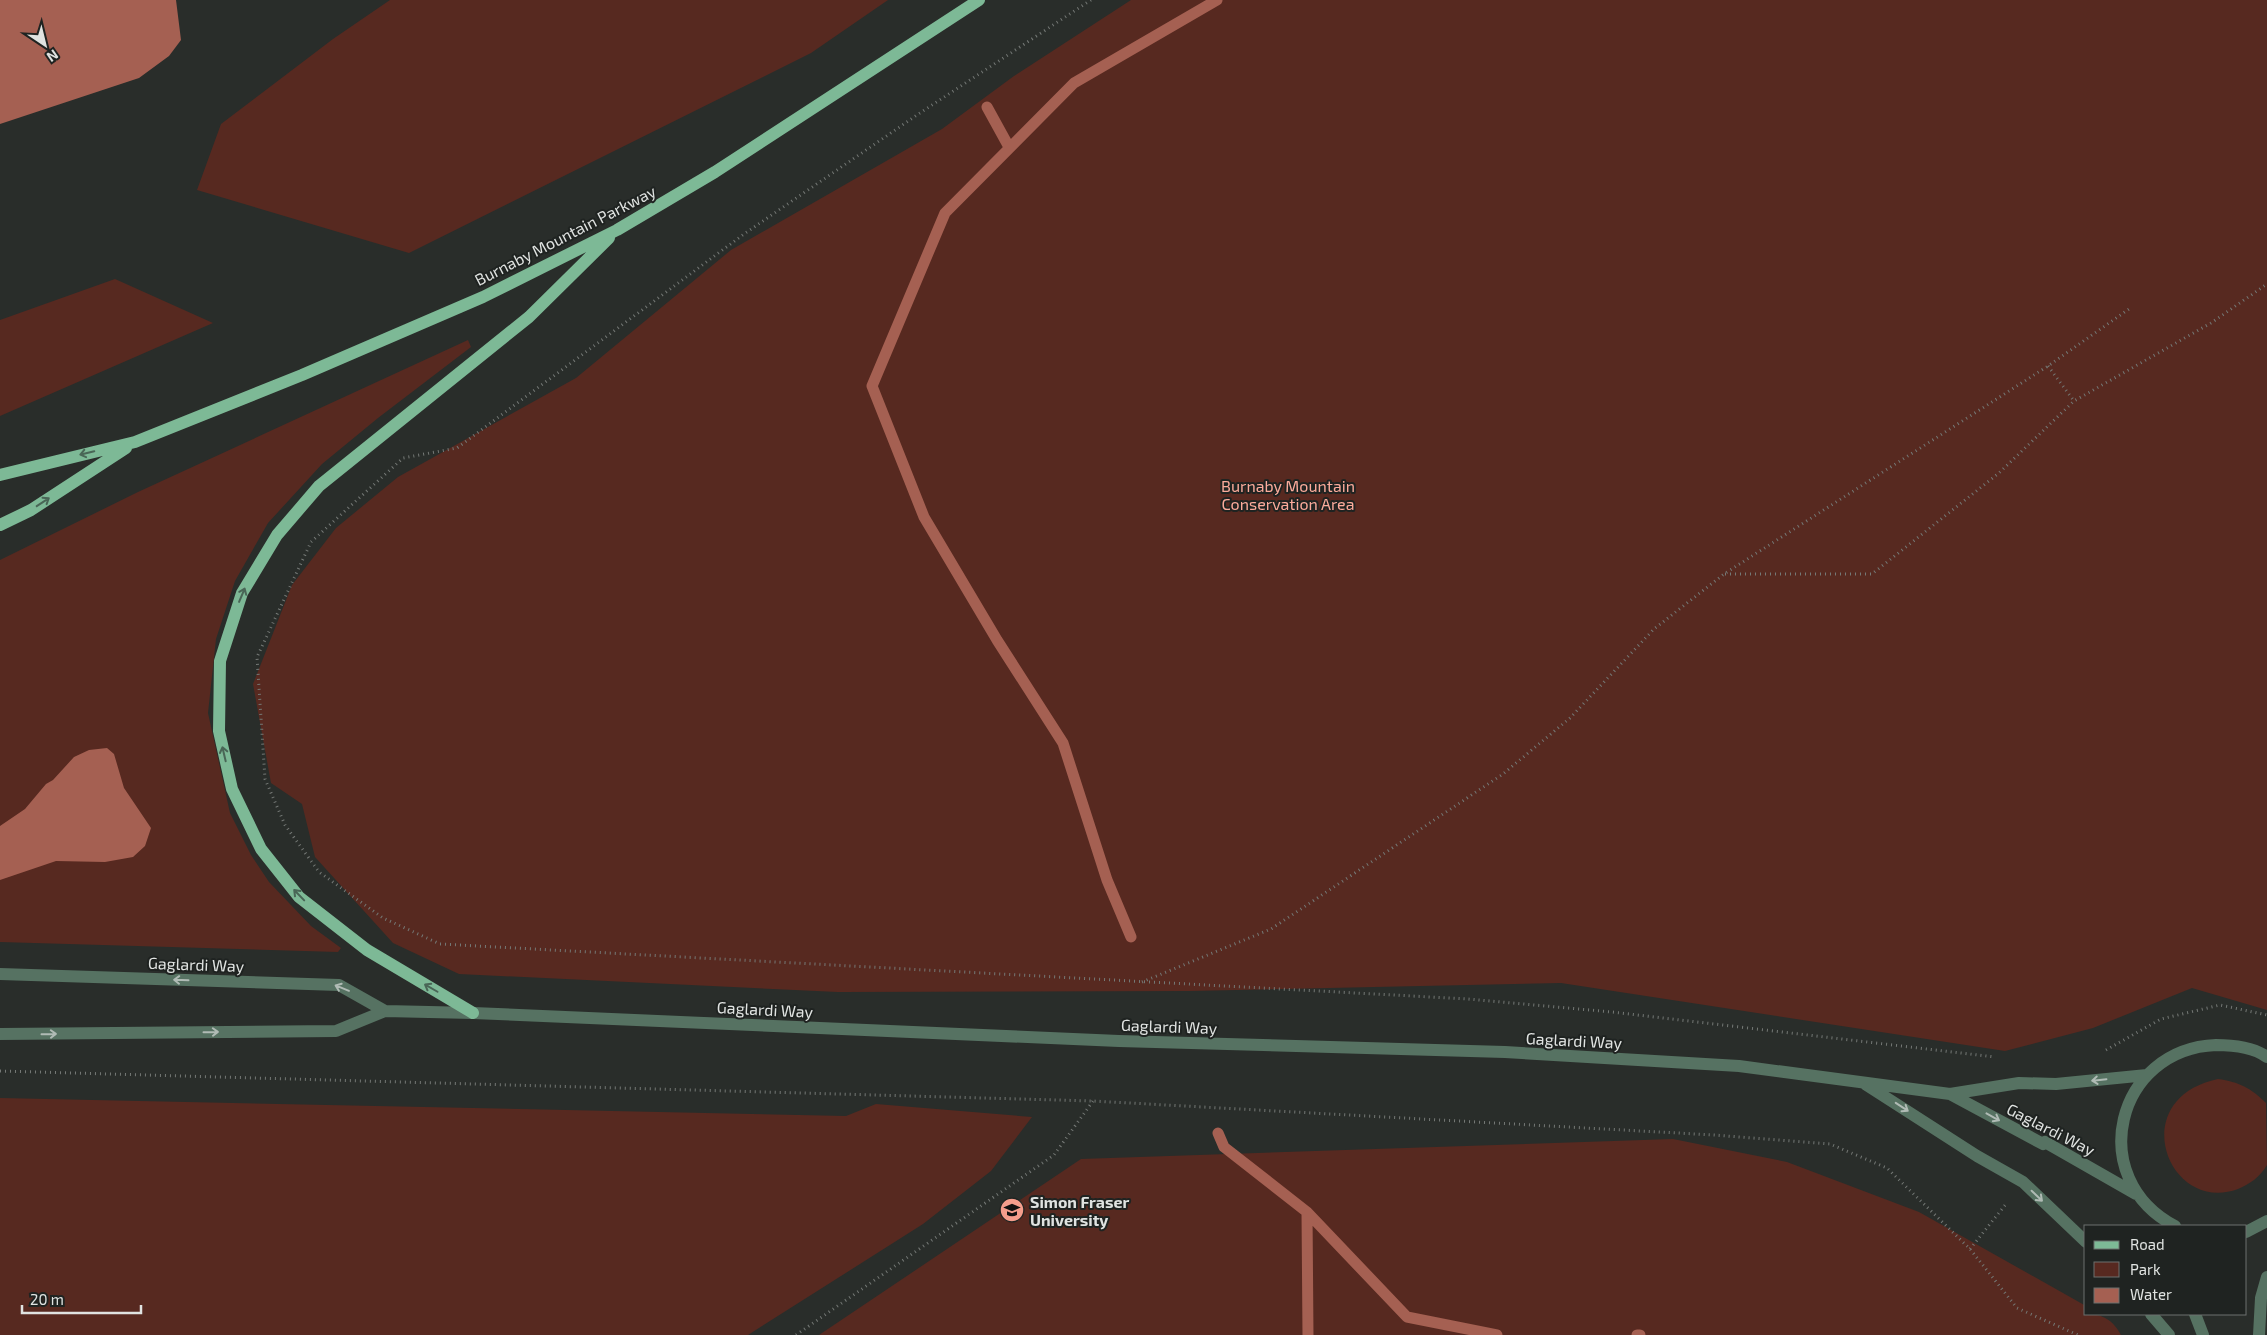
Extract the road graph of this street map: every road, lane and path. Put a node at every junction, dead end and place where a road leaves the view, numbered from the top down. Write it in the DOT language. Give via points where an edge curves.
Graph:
graph roads {
  1 [pos="979,0"];
  2 [pos="1091,0"];
  3 [pos="617,230"];
  4 [pos="2267,284"];
  5 [pos="2129,309"];
  6 [pos="2048,366"];
  7 [pos="2074,401"];
  8 [pos="135,442"];
  9 [pos="0,475"];
  10 [pos="0,525"];
  11 [pos="1724,574"];
  12 [pos="0,974"];
  13 [pos="1139,983"];
  14 [pos="385,1011"];
  15 [pos="473,1013"];
  16 [pos="2267,1015"];
  17 [pos="0,1034"];
  18 [pos="2100,1052"];
  19 [pos="2267,1057"];
  20 [pos="2001,1058"];
  21 [pos="0,1070"];
  22 [pos="2147,1075"];
  23 [pos="1860,1081"];
  24 [pos="1950,1094"];
  25 [pos="1093,1101"];
  26 [pos="2136,1194"];
  27 [pos="2267,1221"];
  28 [pos="2160,1222"];
  29 [pos="2247,1231"];
  30 [pos="2084,1240"];
  31 [pos="2267,1277"];
  32 [pos="2152,1315"];
  33 [pos="2195,1315"];
  34 [pos="796,1335"];
  35 [pos="2078,1335"];
  36 [pos="2169,1335"];
  37 [pos="2203,1335"];
  38 [pos="2259,1335"];
  1 -- 3 [label="main road, Burnaby Mountain Parkway" via="715,172"];
  2 -- 13 [label="path" via="744,234 458,448 403,458 311,542 257,657 265,779 285,825 319,872 383,918 440,944"];
  3 -- 8 [label="main road, Burnaby Mountain Parkway" via="483,297"];
  15 -- 3 [label="main road, one-way" via="367,950 299,897 261,849 232,789 219,731 220,661 242,593 277,535 319,486 529,318"];
  4 -- 7 [label="path" via="2211,323"];
  5 -- 6 [label="path"];
  6 -- 7 [label="path"];
  6 -- 11 [label="path"];
  7 -- 11 [label="path" via="1999,473 1872,574"];
  8 -- 9 [label="main road, Burnaby Mountain Parkway, one-way"];
  10 -- 8 [label="main road, Burnaby Mountain Parkway, one-way" via="31,510"];
  11 -- 13 [label="path" via="1654,629 1570,718 1503,774 1271,929"];
  14 -- 12 [label="street, Gaglardi Way, one-way" via="339,985"];
  13 -- 20 [label="path" via="1487,1001 1612,1012"];
  14 -- 15 [label="street, Gaglardi Way"];
  17 -- 14 [label="street, Gaglardi Way, one-way" via="336,1031"];
  15 -- 23 [label="street, Gaglardi Way" via="1119,1041 1505,1052 1739,1066"];
  16 -- 18 [label="path" via="2220,1005 2161,1020"];
  19 -- 22 [label="street" via="2231,1045 2200,1046 2171,1056"];
  21 -- 25 [label="path"];
  22 -- 24 [label="street, Gaglardi Way, one-way" via="2056,1084 2018,1083"];
  22 -- 26 [label="street" via="2129,1101 2120,1133 2123,1165"];
  23 -- 24 [label="street, Gaglardi Way"];
  23 -- 30 [label="street, one-way" via="2023,1182"];
  24 -- 26 [label="street, Gaglardi Way, one-way" via="2043,1144 2045,1142"];
  25 -- 34 [label="path" via="1054,1155"];
  25 -- 35 [label="path" via="1714,1134 1830,1144 1887,1168 1970,1249 2017,1308"];
  26 -- 28 [label="street"];
  27 -- 29 [label="street"];
  31 -- 38 [label="street" via="2261,1298"];
  32 -- 36 [label="street"];
  33 -- 37 [label="street"];
}
